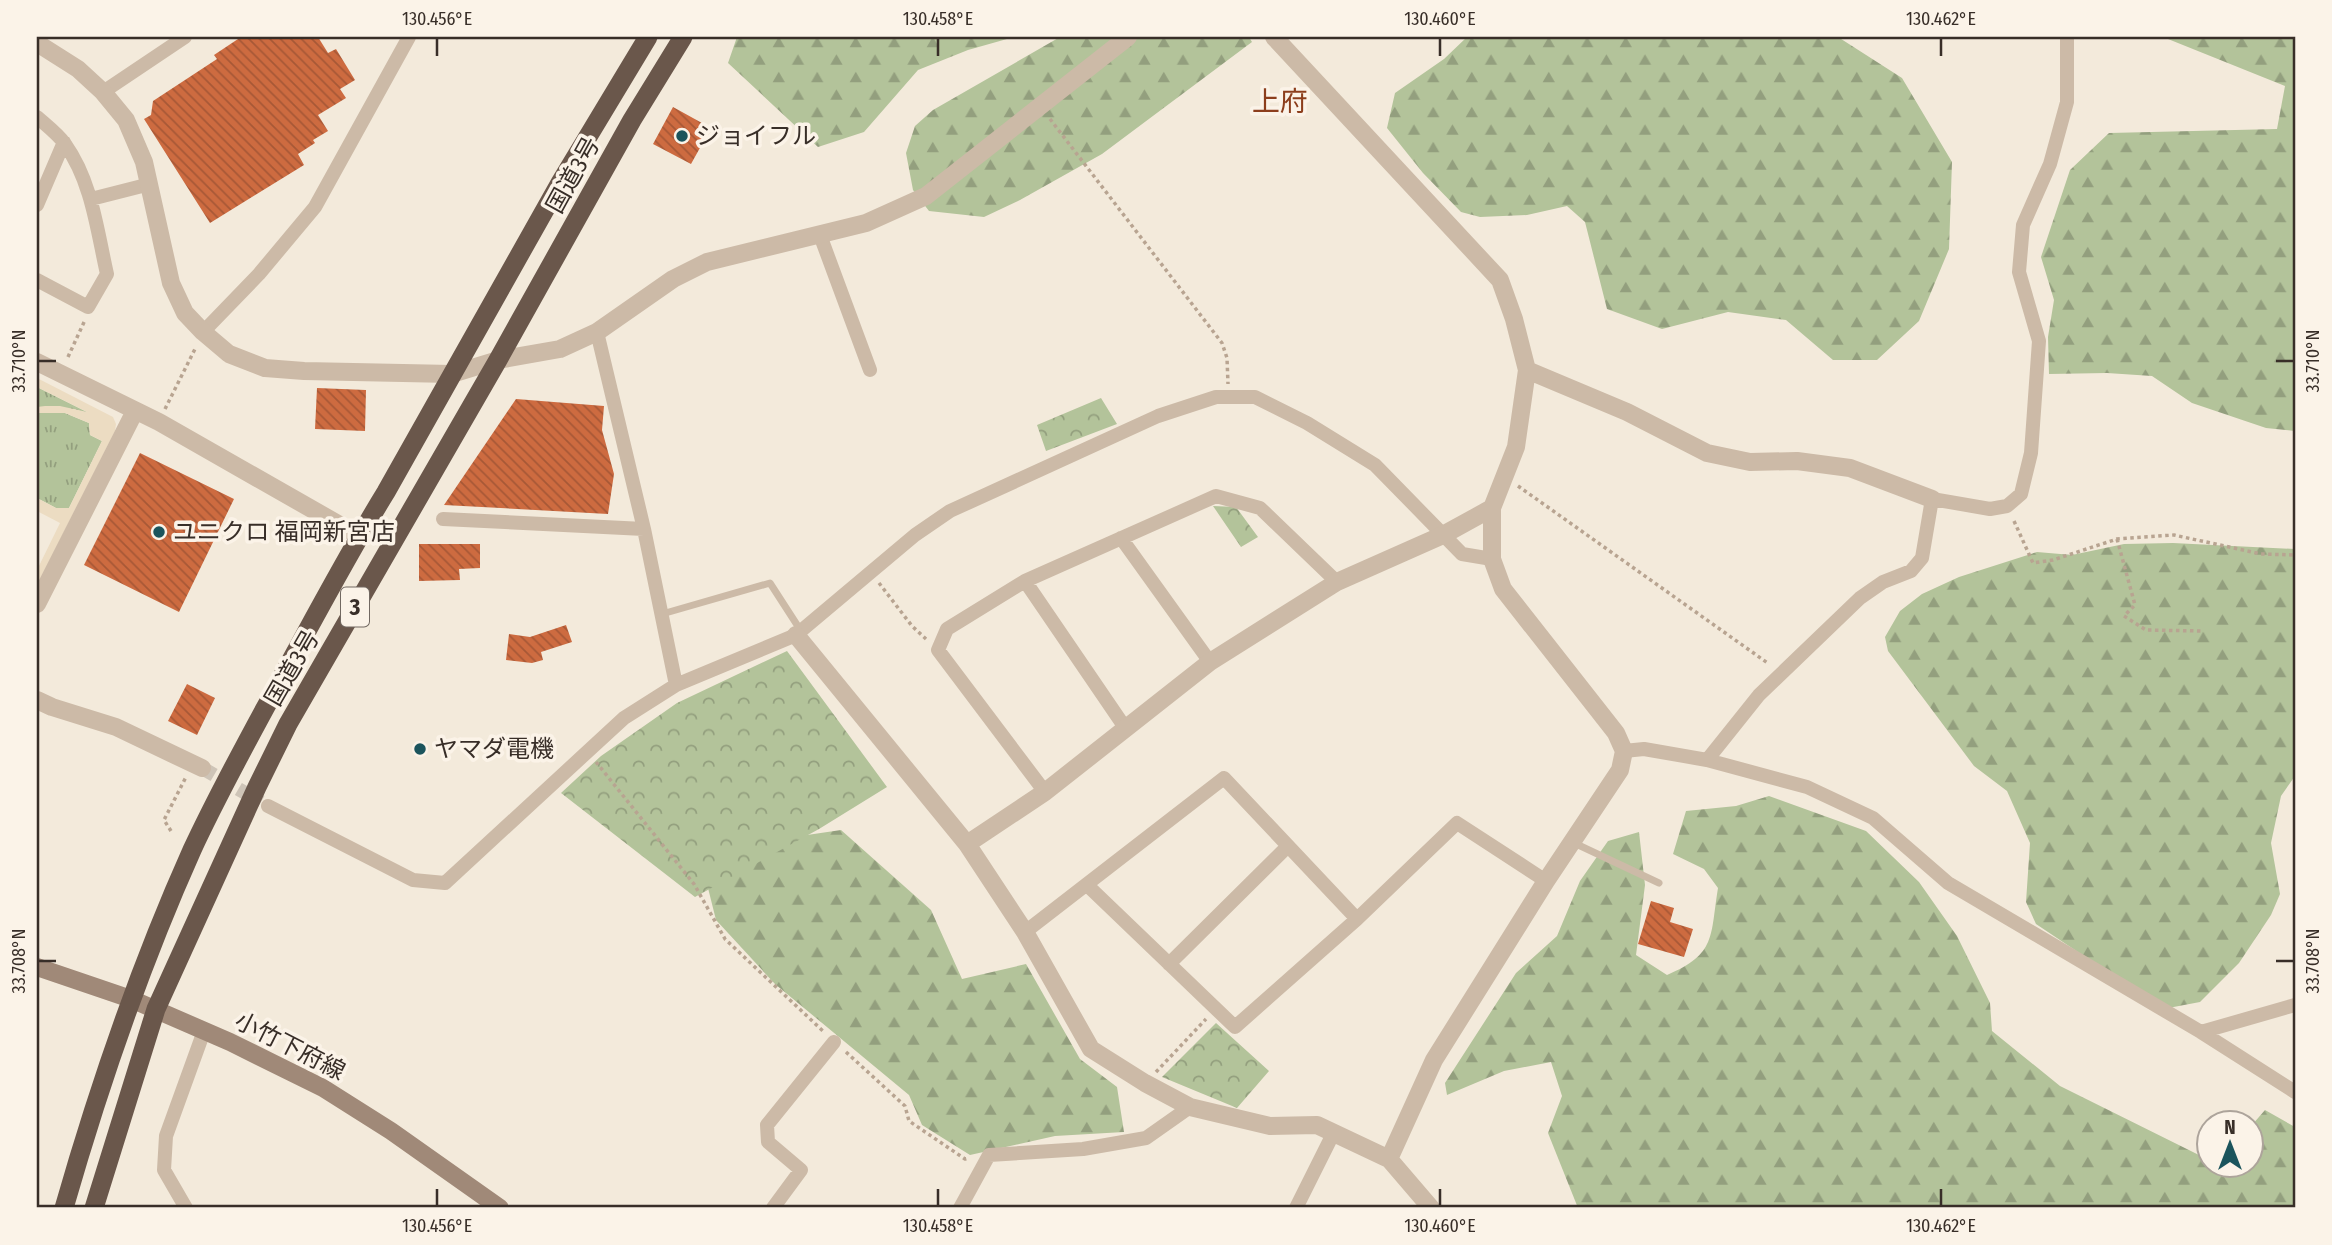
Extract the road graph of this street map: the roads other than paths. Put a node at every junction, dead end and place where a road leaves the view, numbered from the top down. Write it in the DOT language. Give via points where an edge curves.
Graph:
graph roads {
  1 [pos="185,37"];
  2 [pos="409,37"];
  3 [pos="648,37"];
  4 [pos="683,37"];
  5 [pos="1128,37"];
  6 [pos="1274,37"];
  7 [pos="2067,37"];
  8 [pos="37,43"];
  9 [pos="103,92"];
  10 [pos="37,117"];
  11 [pos="64,142"];
  12 [pos="150,184"];
  13 [pos="91,199"];
  14 [pos="37,205"];
  15 [pos="820,235"];
  16 [pos="37,280"];
  17 [pos="203,332"];
  18 [pos="597,332"];
  19 [pos="498,360"];
  20 [pos="37,362"];
  21 [pos="870,370"];
  22 [pos="1527,370"];
  23 [pos="452,374"];
  24 [pos="135,411"];
  25 [pos="1932,499"];
  26 [pos="1492,508"];
  27 [pos="443,519"];
  28 [pos="643,529"];
  29 [pos="1443,535"];
  30 [pos="359,536"];
  31 [pos="1121,538"];
  32 [pos="1492,559"];
  33 [pos="1025,581"];
  34 [pos="1337,582"];
  35 [pos="37,604"];
  36 [pos="661,615"];
  37 [pos="798,633"];
  38 [pos="1210,662"];
  39 [pos="676,685"];
  40 [pos="37,700"];
  41 [pos="1126,729"];
  42 [pos="1625,751"];
  43 [pos="1707,760"];
  44 [pos="198,765"];
  45 [pos="1045,792"];
  46 [pos="268,806"];
  47 [pos="1572,842"];
  48 [pos="967,844"];
  49 [pos="1287,846"];
  50 [pos="1546,881"];
  51 [pos="1659,883"];
  52 [pos="1087,885"];
  53 [pos="1357,919"];
  54 [pos="1025,932"];
  55 [pos="1169,964"];
  56 [pos="37,967"];
  57 [pos="131,999"];
  58 [pos="2295,1005"];
  59 [pos="156,1009"];
  60 [pos="204,1031"];
  61 [pos="2201,1032"];
  62 [pos="834,1042"];
  63 [pos="2295,1092"];
  64 [pos="1189,1107"];
  65 [pos="1334,1132"];
  66 [pos="1389,1159"];
  67 [pos="64,1208"];
  68 [pos="94,1208"];
  69 [pos="186,1208"];
  70 [pos="500,1208"];
  71 [pos="773,1208"];
  72 [pos="960,1208"];
  73 [pos="1296,1208"];
  74 [pos="1431,1208"];
  1 -- 9 [label="street"];
  2 -- 17 [label="street" via="315,207 259,275"];
  3 -- 23 [label="highway, 国道3号 / 3"];
  4 -- 19 [label="highway, 国道3号 / 3"];
  5 -- 15 [label="street" via="926,196 866,223"];
  6 -- 22 [label="street" via="1500,281"];
  7 -- 25 [label="street" via="2067,102 2050,164 2023,225 2019,272 2039,341 2031,453 2021,494 2007,506 1990,509"];
  8 -- 9 [label="street" via="78,69"];
  9 -- 12 [label="street" via="126,120"];
  10 -- 11 [label="street"];
  11 -- 13 [label="street"];
  11 -- 14 [label="street"];
  12 -- 13 [label="street"];
  12 -- 17 [label="street" via="171,284 185,313"];
  13 -- 16 [label="street" via="107,275 89,307"];
  15 -- 18 [label="street" via="707,262 673,279"];
  15 -- 21 [label="street"];
  17 -- 23 [label="street" via="229,354 265,368"];
  18 -- 19 [label="street" via="560,349"];
  18 -- 28 [label="street"];
  19 -- 23 [label="street"];
  19 -- 59 [label="highway, 国道3号 / 3" via="288,724"];
  20 -- 24 [label="street"];
  22 -- 25 [label="street" via="1627,412 1707,453 1750,462 1797,461 1850,468"];
  22 -- 26 [label="street" via="1516,447"];
  23 -- 30 [label="highway, 国道3号 / 3"];
  24 -- 30 [label="street"];
  24 -- 35 [label="street"];
  25 -- 43 [label="street" via="1922,558 1911,571 1860,598 1759,695"];
  26 -- 29 [label="street"];
  26 -- 32 [label="street"];
  27 -- 28 [label="street"];
  28 -- 36 [label="street"];
  29 -- 32 [label="street" via="1461,554"];
  29 -- 34 [label="street"];
  29 -- 37 [label="street" via="1375,465 1307,423 1255,397 1216,397 1158,416 950,511"];
  30 -- 57 [label="highway, 国道3号 / 3" via="192,849"];
  31 -- 33 [label="street"];
  31 -- 34 [label="street" via="1216,496 1260,508"];
  31 -- 38 [label="street"];
  32 -- 42 [label="street" via="1503,589 1616,733"];
  33 -- 41 [label="street"];
  33 -- 45 [label="street" via="947,629 938,650"];
  34 -- 38 [label="street"];
  36 -- 37 [label="lane" via="770,583"];
  36 -- 39 [label="street"];
  37 -- 39 [label="street"];
  37 -- 48 [label="street"];
  38 -- 41 [label="street"];
  39 -- 46 [label="street" via="624,718 446,883 413,880"];
  40 -- 44 [label="street" via="116,727"];
  41 -- 45 [label="street"];
  42 -- 43 [label="street" via="1644,749"];
  42 -- 47 [label="street" via="1620,770"];
  43 -- 61 [label="street" via="1807,788 1873,818 1948,883"];
  45 -- 48 [label="street"];
  47 -- 50 [label="street"];
  47 -- 51 [label="lane"];
  48 -- 54 [label="street"];
  49 -- 52 [label="street" via="1224,778"];
  49 -- 53 [label="street"];
  49 -- 55 [label="street"];
  50 -- 53 [label="street" via="1457,823"];
  50 -- 66 [label="street" via="1434,1060"];
  52 -- 54 [label="street"];
  52 -- 55 [label="street"];
  53 -- 55 [label="street" via="1235,1027"];
  54 -- 64 [label="street" via="1091,1049"];
  56 -- 57 [label="main road, 小竹下府線"];
  57 -- 59 [label="main road, 小竹下府線"];
  57 -- 67 [label="highway, 国道3号 / 3"];
  58 -- 61 [label="street"];
  59 -- 60 [label="main road, 小竹下府線"];
  59 -- 68 [label="highway, 国道3号 / 3"];
  60 -- 69 [label="street" via="166,1136 164,1170"];
  60 -- 70 [label="main road, 小竹下府線" via="323,1088"];
  61 -- 63 [label="street"];
  62 -- 71 [label="street" via="767,1125 768,1142 801,1170"];
  64 -- 65 [label="street" via="1270,1126 1317,1125"];
  64 -- 72 [label="street" via="1146,1138 1083,1149 989,1154"];
  65 -- 66 [label="street"];
  65 -- 73 [label="street"];
  66 -- 74 [label="street"];
}
